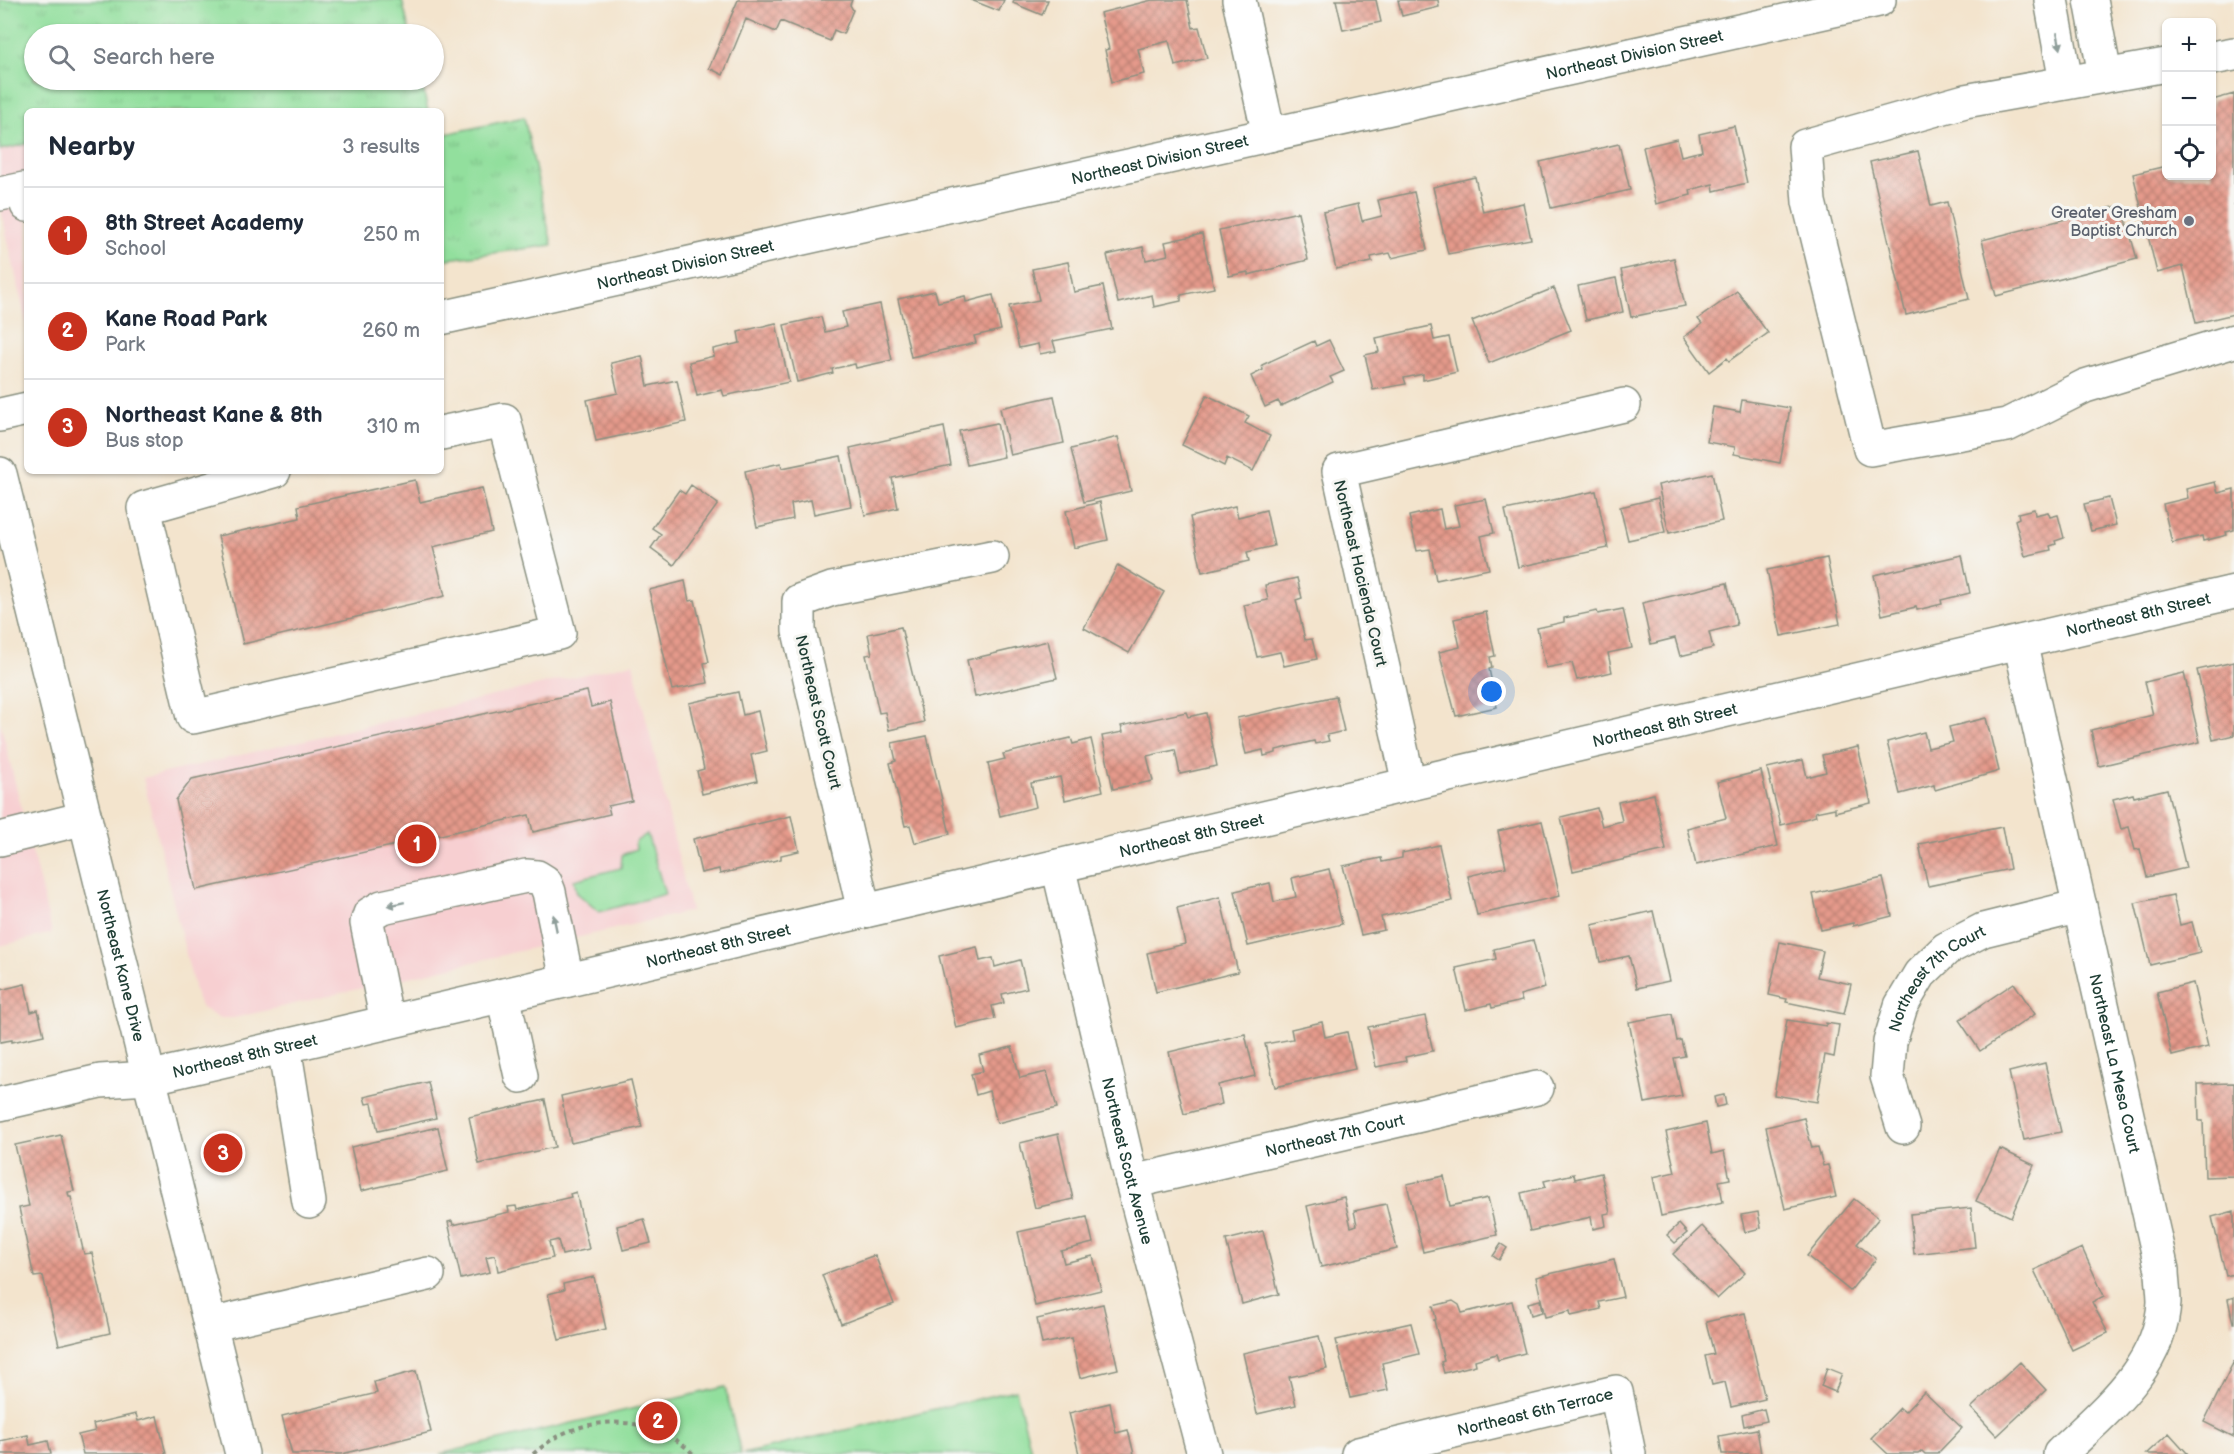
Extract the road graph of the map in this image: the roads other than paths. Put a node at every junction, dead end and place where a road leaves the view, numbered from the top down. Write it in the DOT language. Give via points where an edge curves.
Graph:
graph roads {
  1 [pos="1239,0"];
  2 [pos="1880,0"];
  3 [pos="2051,0"];
  4 [pos="2091,0"];
  5 [pos="2234,54"];
  6 [pos="2216,57"];
  7 [pos="2162,66"];
  8 [pos="2105,75"];
  9 [pos="2066,82"];
  10 [pos="1269,135"];
  11 [pos="24,189"];
  12 [pos="0,194"];
  13 [pos="444,317"];
  14 [pos="2234,341"];
  15 [pos="1624,405"];
  16 [pos="24,410"];
  17 [pos="0,415"];
  18 [pos="444,432"];
  19 [pos="0,474"];
  20 [pos="263,474"];
  21 [pos="992,557"];
  22 [pos="2234,592"];
  23 [pos="2020,642"];
  24 [pos="1409,784"];
  25 [pos="84,818"];
  26 [pos="0,839"];
  27 [pos="1058,866"];
  28 [pos="2080,906"];
  29 [pos="864,911"];
  30 [pos="567,980"];
  31 [pos="503,995"];
  32 [pos="387,1022"];
  33 [pos="284,1046"];
  34 [pos="521,1076"];
  35 [pos="148,1078"];
  36 [pos="1537,1088"];
  37 [pos="0,1104"];
  38 [pos="1903,1127"];
  39 [pos="1132,1182"];
  40 [pos="309,1202"];
  41 [pos="428,1274"];
  42 [pos="210,1325"];
  43 [pos="242,1454"];
  44 [pos="1204,1454"];
  45 [pos="1358,1454"];
  46 [pos="1629,1454"];
  47 [pos="2060,1454"];
  1 -- 10 [label="street"];
  2 -- 10 [label="street, Northeast Division Street"];
  3 -- 9 [label="street, one-way"];
  4 -- 8 [label="street"];
  5 -- 6 [label="street"];
  7 -- 8 [label="street"];
  8 -- 9 [label="street"];
  9 -- 14 [label="street" via="1965,101 1805,146 1809,202 1870,449 2007,425 2085,386"];
  10 -- 13 [label="street, Northeast Division Street"];
  11 -- 12 [label="street"];
  15 -- 24 [label="street, Northeast Hacienda Court" via="1339,471"];
  16 -- 17 [label="street"];
  18 -- 20 [label="street" via="504,420 559,633 193,717 144,508"];
  19 -- 25 [label="street, Northeast Kane Drive"];
  21 -- 29 [label="street, Northeast Scott Court" via="832,589 799,601 799,631"];
  22 -- 23 [label="street, Northeast 8th Street"];
  23 -- 24 [label="street, Northeast 8th Street"];
  23 -- 28 [label="street, Northeast La Mesa Court"];
  24 -- 27 [label="street, Northeast 8th Street"];
  25 -- 26 [label="street"];
  25 -- 35 [label="street, Northeast Kane Drive"];
  27 -- 29 [label="street, Northeast 8th Street"];
  27 -- 39 [label="street, Northeast Scott Avenue"];
  28 -- 38 [label="street, Northeast 7th Court" via="1983,930 1946,949 1920,974 1900,1006 1890,1042 1887,1076"];
  28 -- 47 [label="street, Northeast La Mesa Court" via="2162,1270 2164,1303 2157,1335 2143,1365 2122,1393"];
  29 -- 30 [label="street, Northeast 8th Street"];
  30 -- 31 [label="street, Northeast 8th Street"];
  30 -- 32 [label="street, one-way" via="549,892 545,882 537,877 526,876 382,907 370,914 367,923"];
  31 -- 32 [label="street, Northeast 8th Street"];
  31 -- 34 [label="street"];
  32 -- 33 [label="street, Northeast 8th Street"];
  33 -- 35 [label="street, Northeast 8th Street"];
  33 -- 40 [label="street"];
  35 -- 37 [label="street, Northeast 8th Street" via="100,1081"];
  35 -- 42 [label="street, Northeast Kane Drive"];
  36 -- 39 [label="street, Northeast 7th Court"];
  39 -- 44 [label="street, Northeast Scott Avenue"];
  41 -- 42 [label="street"];
  42 -- 43 [label="street, Northeast Kane Drive"];
  45 -- 46 [label="street, Northeast 6th Terrace" via="1616,1392"];
}
